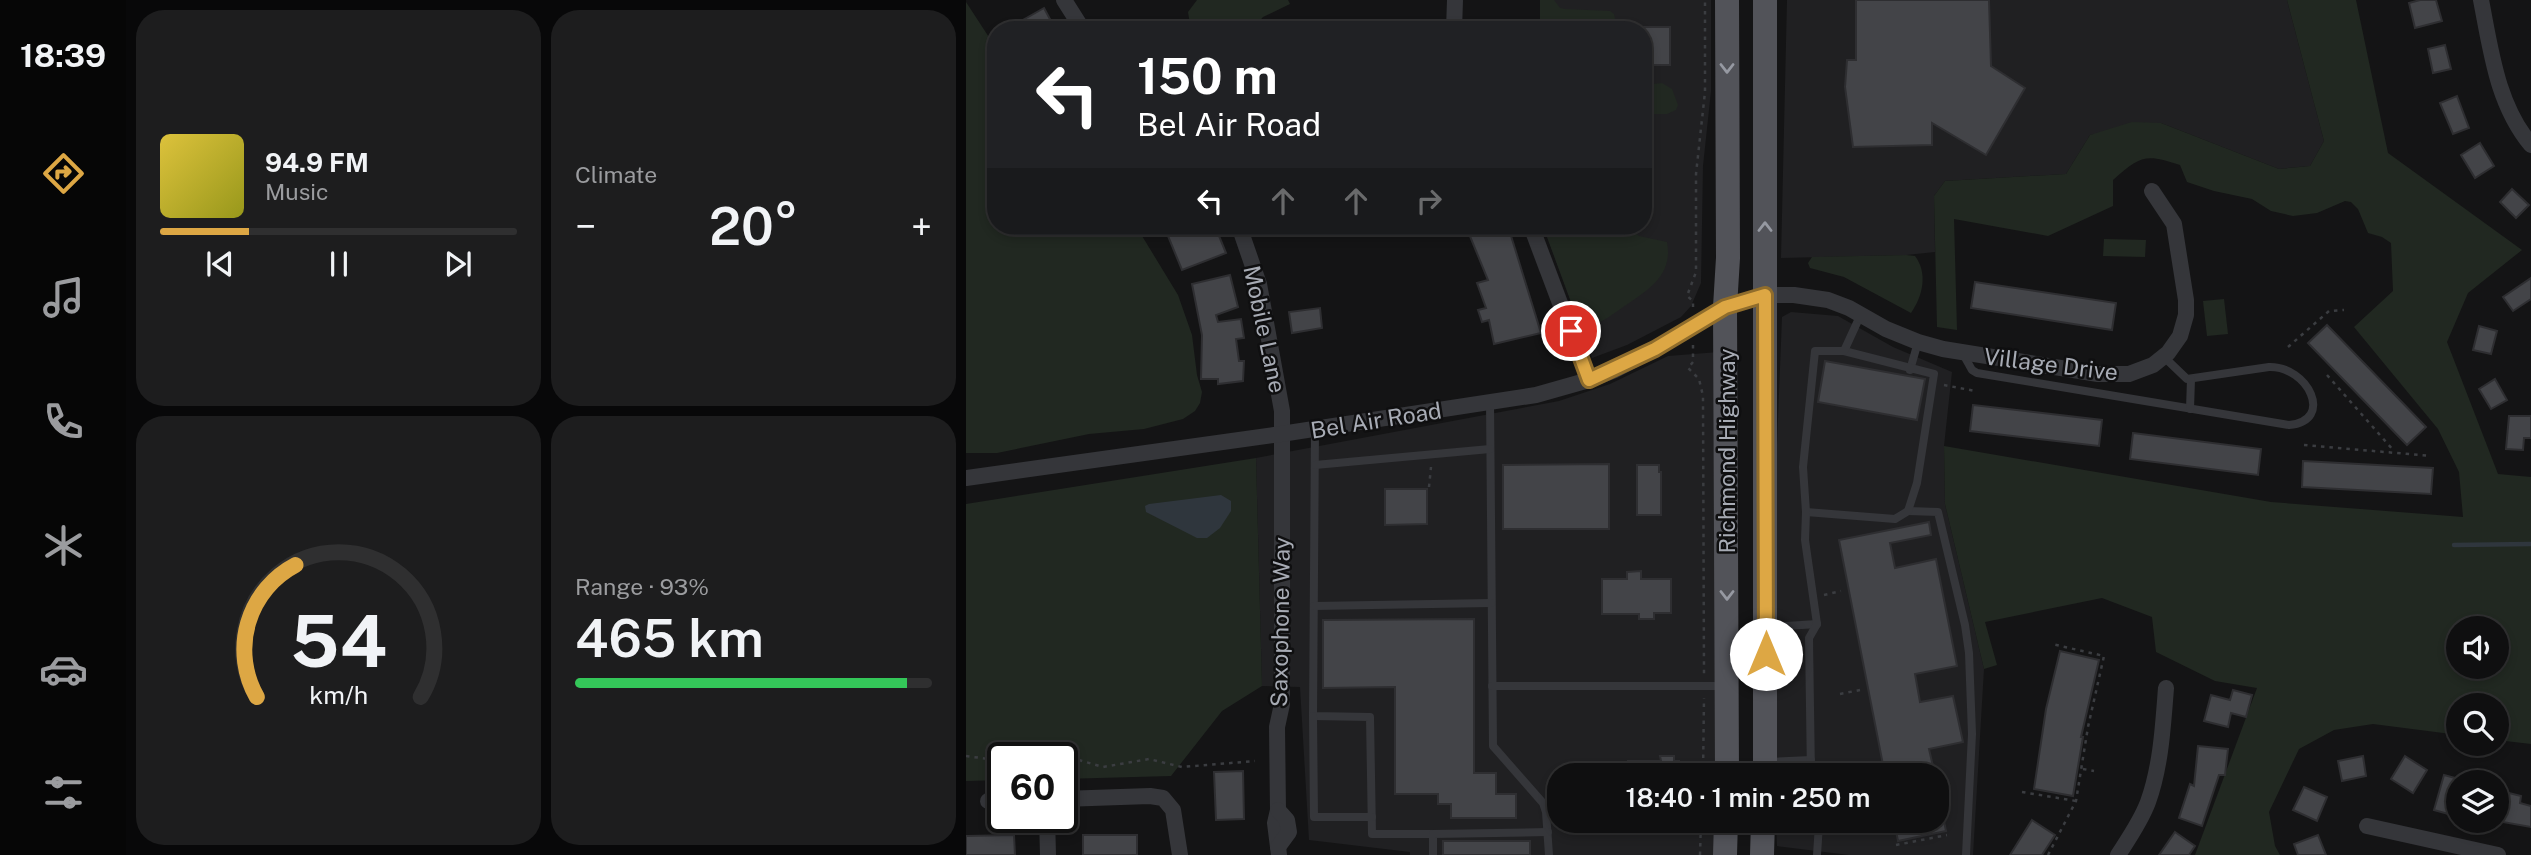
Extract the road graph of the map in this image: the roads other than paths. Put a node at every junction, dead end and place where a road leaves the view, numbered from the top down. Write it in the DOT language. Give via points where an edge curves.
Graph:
graph roads {
  1 [pos="1064,0"];
  2 [pos="1455,0"];
  3 [pos="1727,0"];
  4 [pos="1765,0"];
  5 [pos="2480,0"];
  6 [pos="1077,21"];
  7 [pos="1454,21"];
  8 [pos="2531,145"];
  9 [pos="2152,191"];
  10 [pos="1242,235"];
  11 [pos="1534,235"];
  12 [pos="1765,295"];
  13 [pos="1725,307"];
  14 [pos="1861,314"];
  15 [pos="1918,342"];
  16 [pos="1844,351"];
  17 [pos="1962,352"];
  18 [pos="2164,357"];
  19 [pos="1910,370"];
  20 [pos="2192,379"];
  21 [pos="1589,380"];
  22 [pos="1490,402"];
  23 [pos="2190,409"];
  24 [pos="1315,429"];
  25 [pos="1281,434"];
  26 [pos="1490,449"];
  27 [pos="1315,465"];
  28 [pos="966,478"];
  29 [pos="1908,510"];
  30 [pos="1806,512"];
  31 [pos="1491,603"];
  32 [pos="1314,606"];
  33 [pos="1817,624"];
  34 [pos="1766,627"];
  35 [pos="1492,686"];
  36 [pos="1727,687"];
  37 [pos="2166,688"];
  38 [pos="1313,716"];
  39 [pos="1811,760"];
  40 [pos="1727,763"];
  41 [pos="1765,763"];
  42 [pos="1796,763"];
  43 [pos="1078,798"];
  44 [pos="1372,817"];
  45 [pos="1547,822"];
  46 [pos="2367,826"];
  47 [pos="1547,832"];
  48 [pos="1047,833"];
  49 [pos="1548,833"];
  50 [pos="1726,833"];
  51 [pos="1763,833"];
  52 [pos="1818,833"];
  53 [pos="1433,834"];
  54 [pos="1278,851"];
  55 [pos="1048,855"];
  56 [pos="1180,855"];
  57 [pos="1433,855"];
  58 [pos="1549,855"];
  59 [pos="1725,855"];
  60 [pos="1762,855"];
  61 [pos="1817,855"];
  62 [pos="1966,855"];
  63 [pos="2118,855"];
  64 [pos="2498,855"];
  1 -- 6 [label="street"];
  2 -- 7 [label="street"];
  3 -- 13 [label="main road, Richmond Highway, one-way"];
  12 -- 4 [label="main road, Richmond Highway, one-way"];
  5 -- 8 [label="street" via="2501,90"];
  9 -- 18 [label="street" via="2174,224 2186,300 2182,330"];
  10 -- 25 [label="street, Mobile Lane" via="1259,284 1282,411"];
  11 -- 21 [label="street"];
  12 -- 13 [label="street, Bel Air Road"];
  12 -- 14 [label="street, Village Drive" via="1828,300"];
  12 -- 34 [label="main road, Richmond Highway"];
  13 -- 21 [label="street, Bel Air Road" via="1655,349"];
  13 -- 36 [label="main road, Richmond Highway, one-way"];
  14 -- 15 [label="street, Village Drive"];
  14 -- 16 [label="lane"];
  15 -- 17 [label="street, Village Drive"];
  15 -- 19 [label="lane"];
  16 -- 19 [label="lane"];
  16 -- 30 [label="lane" via="1815,351 1803,467"];
  17 -- 18 [label="street, Village Drive" via="2116,375 2143,370"];
  17 -- 23 [label="lane" via="1977,373"];
  18 -- 20 [label="lane" via="2182,376"];
  19 -- 29 [label="lane" via="1934,374 1917,483"];
  20 -- 23 [label="lane"];
  20 -- 23 [label="lane" via="2280,368 2305,382 2313,405 2305,420 2289,425"];
  21 -- 22 [label="street, Bel Air Road"];
  22 -- 24 [label="street, Bel Air Road"];
  22 -- 26 [label="lane"];
  24 -- 25 [label="street, Bel Air Road"];
  24 -- 27 [label="lane"];
  25 -- 28 [label="street, Bel Air Road"];
  25 -- 54 [label="street, Saxophone Way"];
  26 -- 27 [label="lane"];
  26 -- 31 [label="lane"];
  27 -- 32 [label="lane"];
  29 -- 30 [label="lane" via="1895,519"];
  29 -- 62 [label="lane" via="1938,512 1965,625 1972,718"];
  30 -- 33 [label="lane" via="1805,540"];
  31 -- 32 [label="lane"];
  31 -- 35 [label="lane"];
  32 -- 38 [label="lane"];
  33 -- 34 [label="lane"];
  33 -- 39 [label="lane" via="1809,638"];
  34 -- 41 [label="main road, Richmond Highway"];
  35 -- 36 [label="lane"];
  35 -- 45 [label="lane" via="1493,746 1543,803"];
  36 -- 40 [label="main road, Richmond Highway"];
  37 -- 63 [label="street" via="2153,786"];
  38 -- 44 [label="lane" via="1370,717"];
  38 -- 44 [label="lane" via="1314,817"];
  39 -- 42 [label="lane"];
  43 -- 56 [label="street" via="1163,798 1173,810"];
  44 -- 53 [label="lane" via="1372,834"];
  46 -- 64 [label="street"];
  47 -- 53 [label="lane"];
  48 -- 55 [label="street"];
  49 -- 58 [label="lane"];
  50 -- 59 [label="main road"];
  51 -- 60 [label="main road"];
  52 -- 61 [label="lane"];
  53 -- 57 [label="lane"];
}
